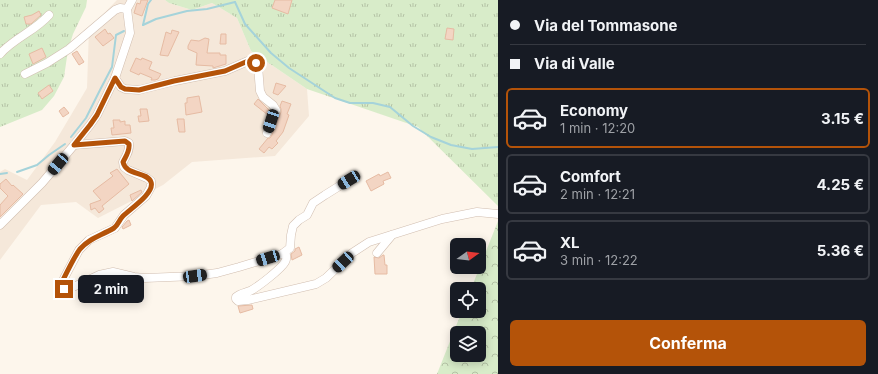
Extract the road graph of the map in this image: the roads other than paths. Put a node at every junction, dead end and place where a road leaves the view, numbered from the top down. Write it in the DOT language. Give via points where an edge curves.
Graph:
graph roads {
  1 [pos="132,0"];
  2 [pos="127,8"];
  3 [pos="49,15"];
  4 [pos="0,54"];
  5 [pos="25,74"];
  6 [pos="115,78"];
  7 [pos="267,133"];
  8 [pos="74,145"];
  9 [pos="349,180"];
  10 [pos="498,214"];
  11 [pos="0,225"];
  12 [pos="392,235"];
  13 [pos="377,252"];
  14 [pos="282,254"];
  1 -- 2 [label="street"];
  2 -- 5 [label="street" via="115,10 69,49"];
  2 -- 6 [label="street" via="130,33"];
  3 -- 4 [label="street" via="44,22"];
  6 -- 7 [label="street" via="125,89 139,90 225,71 248,61 256,63 260,91 276,110"];
  6 -- 8 [label="street" via="97,115"];
  8 -- 11 [label="street" via="42,183"];
  8 -- 14 [label="street" via="125,141 129,147 124,166 151,181 151,187 146,196 124,215 115,228 90,240 79,250 61,284 62,288 69,289 99,275 113,272 134,278 217,273"];
  9 -- 14 [label="street" via="313,203 307,215 293,226 290,248"];
  10 -- 12 [label="street" via="477,212 442,219"];
  12 -- 13 [label="street"];
  12 -- 14 [label="street" via="369,242 316,284 248,300 236,299 236,296 255,288 281,267 286,258 286,255"];
}
